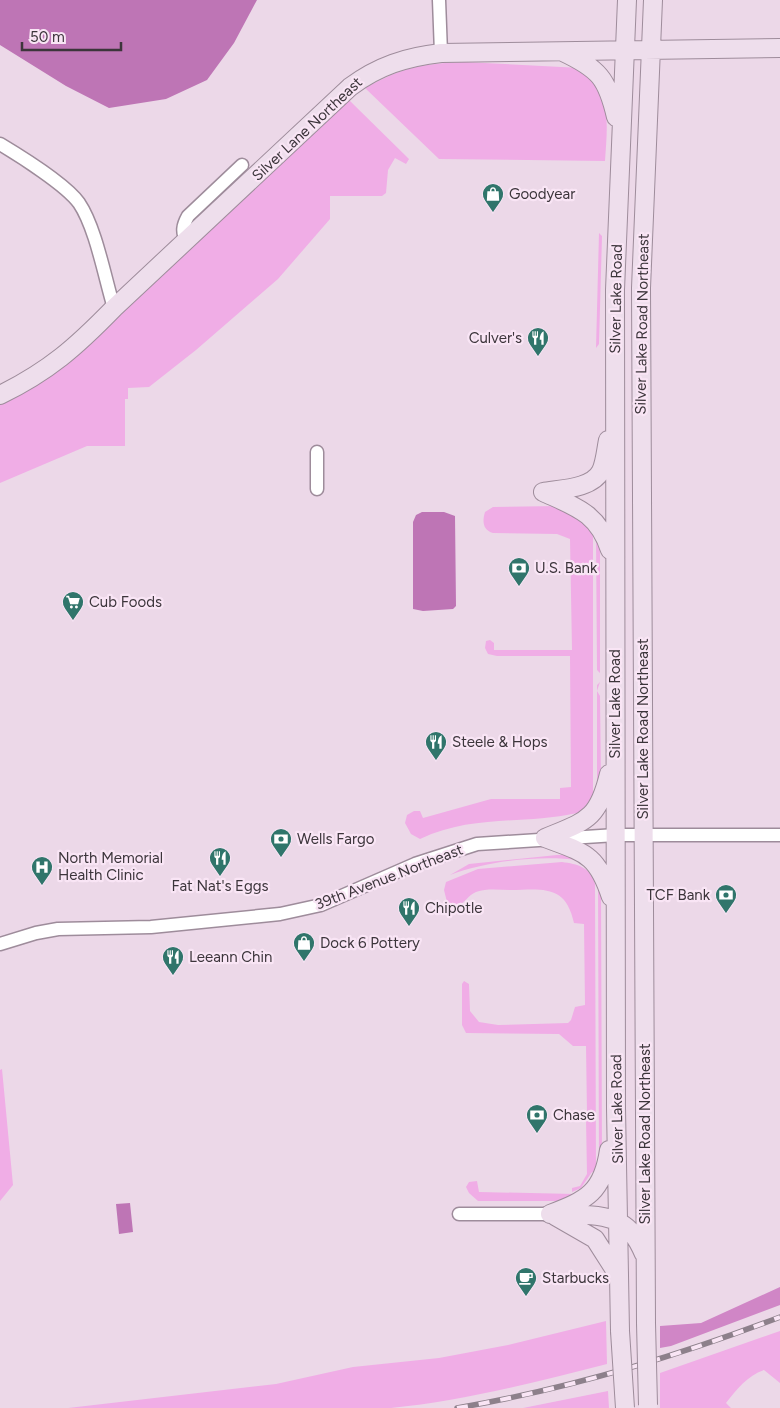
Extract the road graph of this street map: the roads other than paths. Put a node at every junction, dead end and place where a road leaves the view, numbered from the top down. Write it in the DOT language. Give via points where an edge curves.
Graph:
graph roads {
  1 [pos="440,0"];
  2 [pos="628,0"];
  3 [pos="653,0"];
  4 [pos="780,48"];
  5 [pos="558,50"];
  6 [pos="626,50"];
  7 [pos="650,50"];
  8 [pos="441,53"];
  9 [pos="621,135"];
  10 [pos="0,144"];
  11 [pos="242,165"];
  12 [pos="187,241"];
  13 [pos="114,308"];
  14 [pos="0,395"];
  15 [pos="615,409"];
  16 [pos="317,452"];
  17 [pos="317,489"];
  18 [pos="614,564"];
  19 [pos="615,746"];
  20 [pos="616,834"];
  21 [pos="643,835"];
  22 [pos="780,835"];
  23 [pos="545,838"];
  24 [pos="616,911"];
  25 [pos="0,944"];
  26 [pos="616,1108"];
  27 [pos="459,1214"];
  28 [pos="550,1214"];
  29 [pos="618,1224"];
  30 [pos="646,1256"];
  31 [pos="619,1277"];
  32 [pos="648,1407"];
  33 [pos="625,1408"];
  1 -- 8 [label="street"];
  2 -- 6 [label="main road, Silver Lake Road"];
  3 -- 7 [label="main road, Silver Lake Road Northeast"];
  4 -- 7 [label="main road, Silver Lane Northeast"];
  5 -- 6 [label="main road, Silver Lane Northeast"];
  5 -- 8 [label="main road, Silver Lane Northeast"];
  5 -- 9 [label="main road" via="584,62 606,83"];
  6 -- 7 [label="main road, Silver Lane Northeast"];
  6 -- 9 [label="main road, Silver Lake Road"];
  7 -- 21 [label="main road, Silver Lake Road Northeast" via="641,288"];
  8 -- 12 [label="main road, Silver Lane Northeast" via="414,56 381,67 350,86"];
  9 -- 15 [label="main road, Silver Lake Road" via="615,290"];
  10 -- 13 [label="street" via="79,202 88,219"];
  11 -- 12 [label="street" via="188,216 183,224"];
  12 -- 13 [label="main road, Silver Lane Northeast"];
  13 -- 14 [label="main road, Silver Lane Northeast" via="77,346 53,365"];
  15 -- 18 [label="main road, Silver Lake Road"];
  15 -- 18 [label="main road" via="600,472 587,484 543,492 596,522 604,531"];
  16 -- 17 [label="street"];
  18 -- 19 [label="main road, Silver Lake Road"];
  19 -- 20 [label="main road, Silver Lake Road"];
  19 -- 23 [label="main road" via="604,797 596,809 583,822"];
  20 -- 21 [label="street, 39th Avenue Northeast"];
  20 -- 23 [label="street, 39th Avenue Northeast"];
  20 -- 24 [label="main road, Silver Lake Road"];
  21 -- 22 [label="street, 39th Avenue Northeast"];
  21 -- 30 [label="main road, Silver Lake Road Northeast"];
  23 -- 24 [label="main road" via="582,852 594,861 604,875"];
  23 -- 25 [label="street, 39th Avenue Northeast" via="457,849 392,873 321,905 280,914 151,927 58,929 36,932"];
  24 -- 26 [label="main road, Silver Lake Road"];
  26 -- 28 [label="main road" via="606,1171 598,1186 579,1202"];
  26 -- 29 [label="main road, Silver Lake Road"];
  27 -- 28 [label="street"];
  28 -- 29 [label="main road" via="598,1215"];
  28 -- 31 [label="main road" via="596,1240"];
  29 -- 30 [label="main road" via="632,1232"];
  29 -- 31 [label="main road, Silver Lake Road"];
  30 -- 32 [label="main road, Silver Lake Road Northeast, bridge"];
  31 -- 33 [label="main road, Silver Lake Road, bridge"];
}
